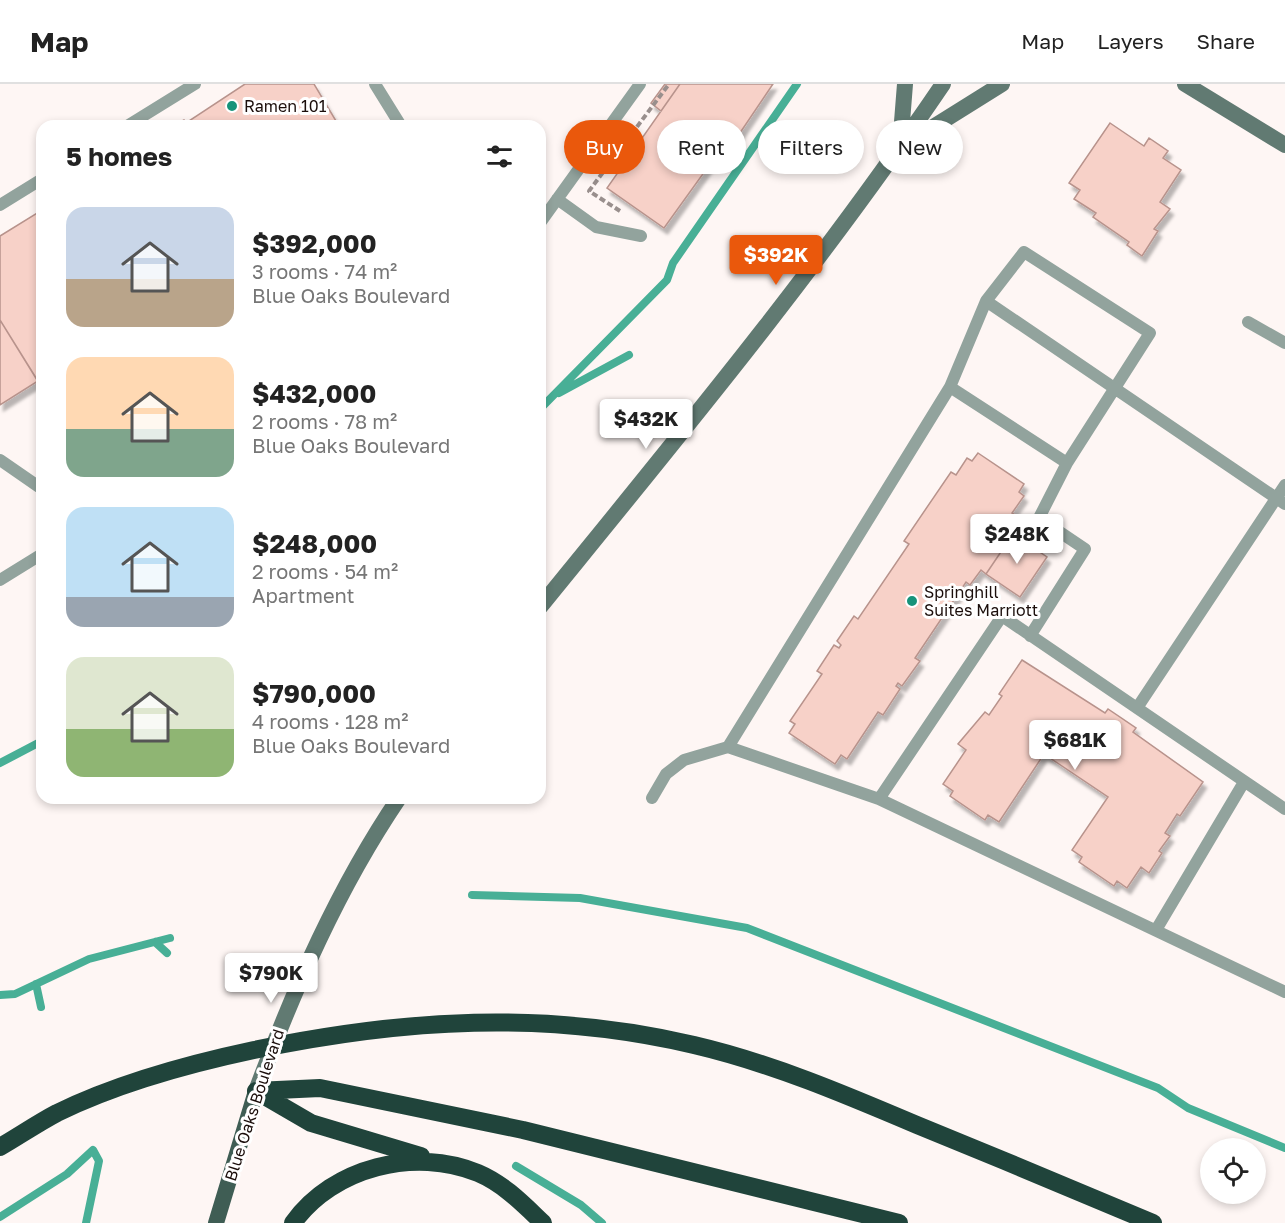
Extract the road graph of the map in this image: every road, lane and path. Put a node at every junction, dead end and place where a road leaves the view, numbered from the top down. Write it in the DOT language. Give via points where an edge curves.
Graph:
graph roads {
  1 [pos="195,84"];
  2 [pos="375,84"];
  3 [pos="640,84"];
  4 [pos="669,84"];
  5 [pos="905,84"];
  6 [pos="943,84"];
  7 [pos="1002,84"];
  8 [pos="1185,84"];
  9 [pos="137,120"];
  10 [pos="397,120"];
  11 [pos="902,120"];
  12 [pos="919,120"];
  13 [pos="945,120"];
  14 [pos="1285,145"];
  15 [pos="881,174"];
  16 [pos="36,183"];
  17 [pos="557,199"];
  18 [pos="0,205"];
  19 [pos="622,212"];
  20 [pos="546,215"];
  21 [pos="641,236"];
  22 [pos="986,301"];
  23 [pos="1248,322"];
  24 [pos="1285,344"];
  25 [pos="950,387"];
  26 [pos="1113,388"];
  27 [pos="0,460"];
  28 [pos="1067,463"];
  29 [pos="36,485"];
  30 [pos="1285,485"];
  31 [pos="1281,501"];
  32 [pos="36,558"];
  33 [pos="0,580"];
  34 [pos="546,600"];
  35 [pos="1030,636"];
  36 [pos="1137,708"];
  37 [pos="728,747"];
  38 [pos="1244,782"];
  39 [pos="652,798"];
  40 [pos="879,799"];
  41 [pos="395,804"];
  42 [pos="1285,809"];
  43 [pos="1156,930"];
  44 [pos="1285,992"];
  45 [pos="257,1089"];
  46 [pos="0,1147"];
  47 [pos="442,1162"];
  48 [pos="216,1223"];
  49 [pos="293,1223"];
  50 [pos="543,1223"];
  51 [pos="899,1223"];
  52 [pos="1153,1223"];
  1 -- 9 [label="lane"];
  2 -- 10 [label="lane"];
  3 -- 17 [label="lane"];
  4 -- 19 [label="path" via="589,191"];
  5 -- 11 [label="main road"];
  6 -- 12 [label="main road"];
  7 -- 13 [label="main road"];
  8 -- 14 [label="main road"];
  15 -- 34 [label="main road" via="741,361"];
  16 -- 18 [label="lane"];
  17 -- 20 [label="lane"];
  17 -- 21 [label="lane" via="596,227"];
  22 -- 25 [label="lane"];
  22 -- 26 [label="lane"];
  22 -- 26 [label="lane" via="1024,252 1150,333"];
  23 -- 24 [label="lane"];
  25 -- 28 [label="lane"];
  25 -- 37 [label="lane"];
  26 -- 28 [label="lane"];
  26 -- 31 [label="lane"];
  27 -- 29 [label="lane"];
  28 -- 35 [label="lane" via="1039,518 1085,549"];
  30 -- 31 [label="lane"];
  31 -- 36 [label="lane"];
  32 -- 33 [label="lane"];
  35 -- 36 [label="lane"];
  35 -- 40 [label="lane" via="1002,616"];
  36 -- 38 [label="lane"];
  37 -- 39 [label="lane" via="684,760 666,774"];
  37 -- 40 [label="lane"];
  38 -- 42 [label="lane"];
  38 -- 43 [label="lane"];
  40 -- 43 [label="lane"];
  41 -- 45 [label="main road, Blue Oaks Boulevard" via="321,935 276,1034"];
  43 -- 44 [label="lane"];
  45 -- 47 [label="highway" via="311,1123"];
  45 -- 48 [label="main road, Blue Oaks Boulevard"];
  45 -- 51 [label="highway" via="320,1088 523,1130"];
  46 -- 52 [label="highway" via="58,1113 142,1080 213,1059 297,1041 463,1021 615,1028 770,1066"];
  47 -- 49 [label="highway" via="399,1162 344,1179 304,1207"];
  47 -- 50 [label="highway" via="479,1173 510,1191"];
}
